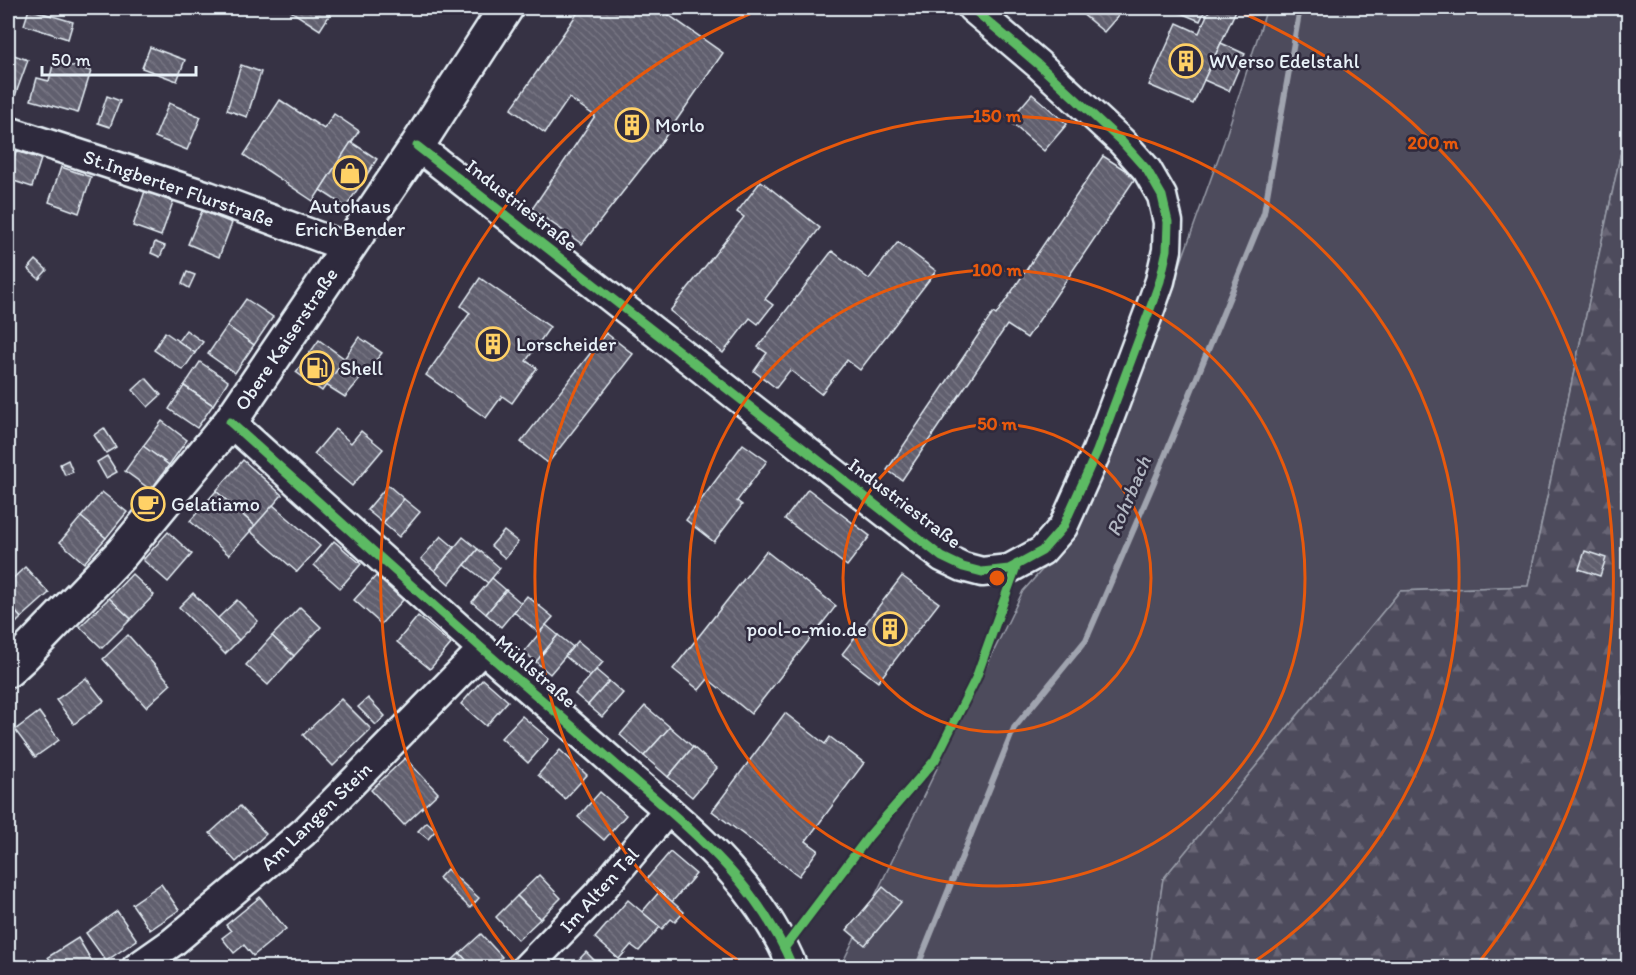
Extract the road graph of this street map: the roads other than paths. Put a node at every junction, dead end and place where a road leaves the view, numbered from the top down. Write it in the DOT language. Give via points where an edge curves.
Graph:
graph roads {
  1 [pos="506,8"];
  2 [pos="972,8"];
  3 [pos="8,131"];
  4 [pos="417,146"];
  5 [pos="349,248"];
  6 [pos="230,422"];
  7 [pos="483,649"];
  8 [pos="8,670"];
  9 [pos="668,810"];
  10 [pos="136,968"];
  11 [pos="526,968"];
  12 [pos="793,968"];
  1 -- 4 [label="main road, Obere Kaiserstraße"];
  2 -- 4 [label="street, Industriestraße" via="1129,149 1162,196 1168,222 1167,250 1149,312 1097,451 1063,527 1042,551 1009,568 982,572 942,557"];
  3 -- 5 [label="street, St.Ingberter Flurstraße" via="208,196"];
  4 -- 5 [label="main road, Obere Kaiserstraße"];
  5 -- 6 [label="main road, Obere Kaiserstraße"];
  6 -- 7 [label="street, Mühlstraße"];
  6 -- 8 [label="main road, Obere Kaiserstraße" via="122,553"];
  7 -- 9 [label="street, Mühlstraße"];
  7 -- 10 [label="street, Am Langen Stein" via="304,832 173,942"];
  9 -- 11 [label="street, Im Alten Tal" via="598,894"];
  9 -- 12 [label="street, Mühlstraße" via="746,887 769,918"];
}
